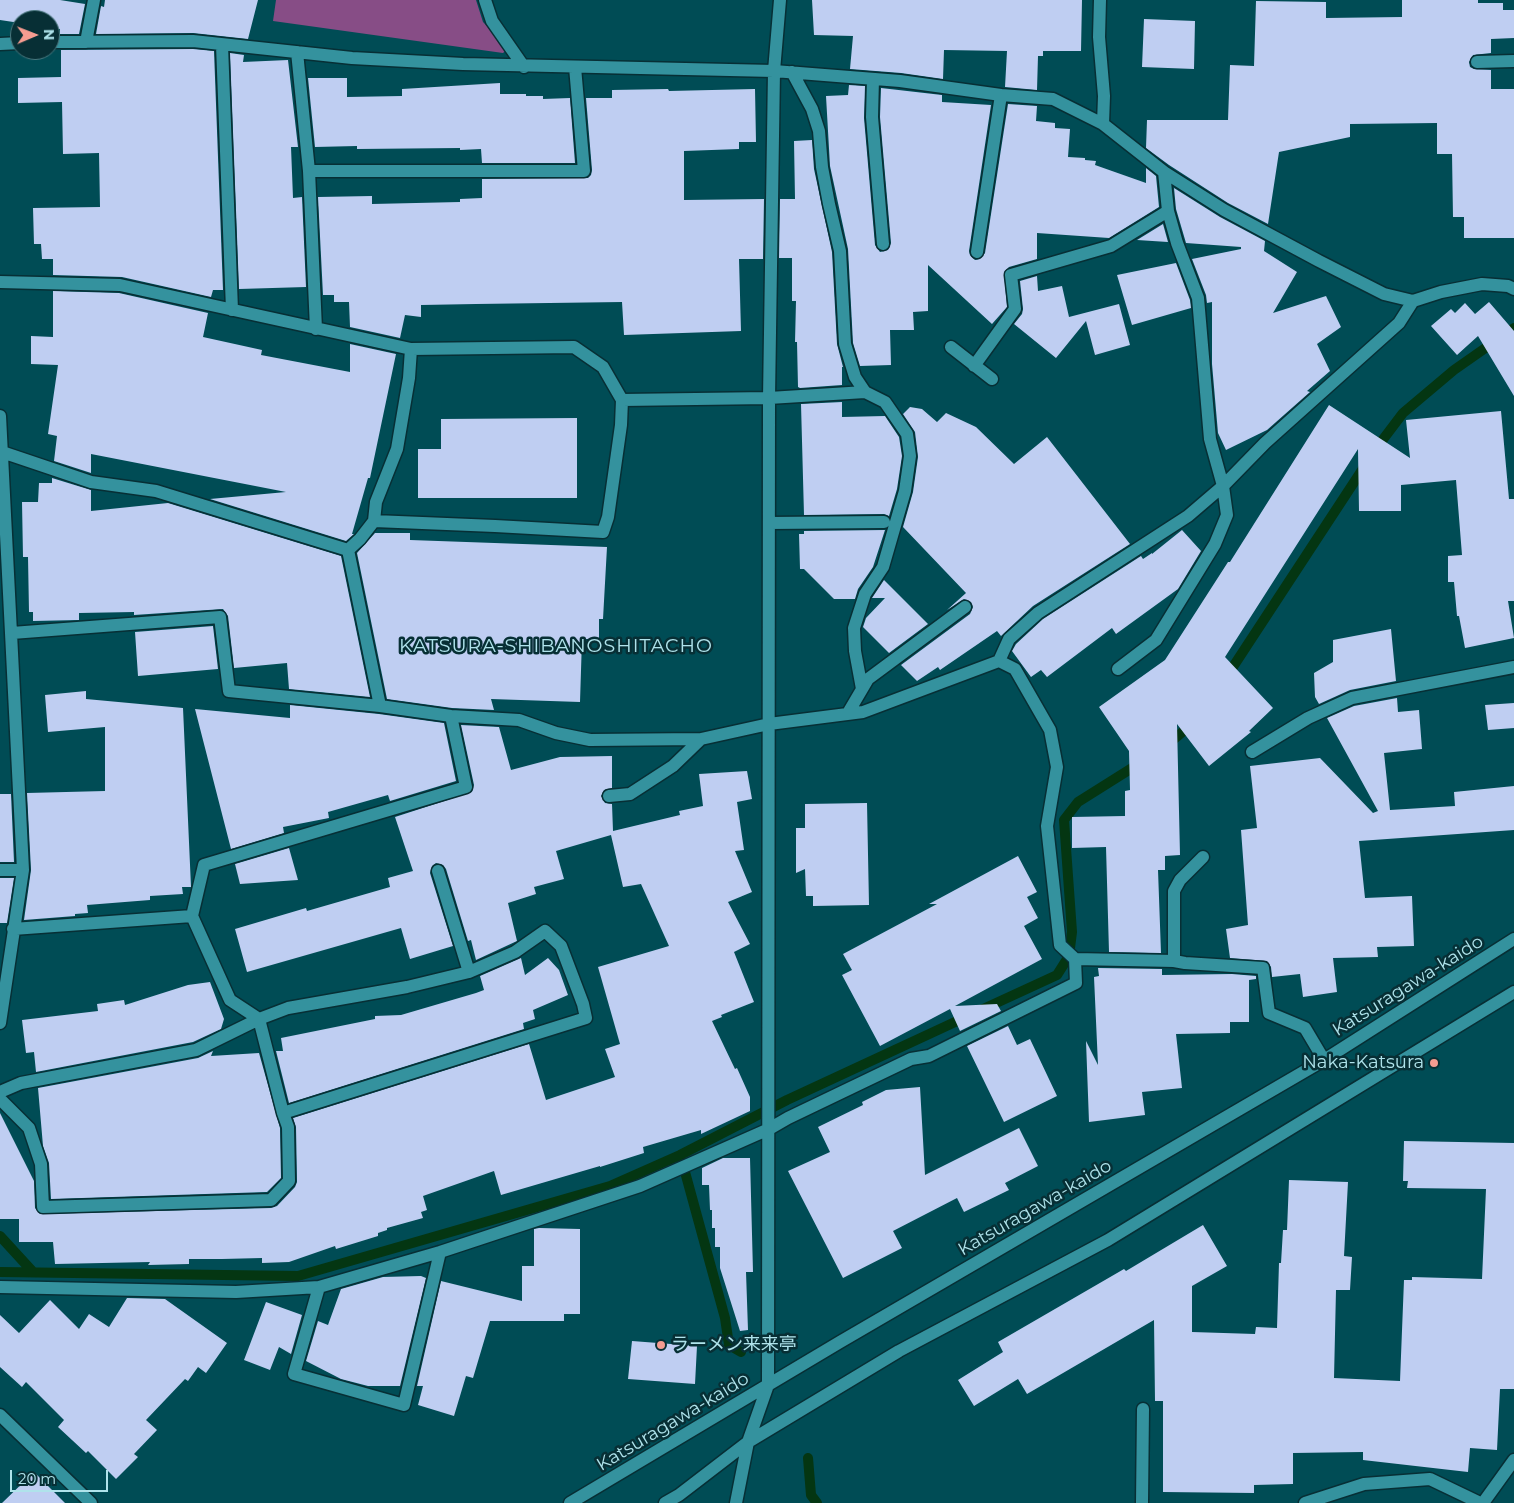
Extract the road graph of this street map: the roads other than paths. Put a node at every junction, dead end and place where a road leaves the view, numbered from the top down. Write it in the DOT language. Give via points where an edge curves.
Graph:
graph roads {
  1 [pos="94,0"];
  2 [pos="485,0"];
  3 [pos="780,0"];
  4 [pos="1100,0"];
  5 [pos="60,42"];
  6 [pos="86,42"];
  7 [pos="222,45"];
  8 [pos="298,52"];
  9 [pos="1514,61"];
  10 [pos="1477,62"];
  11 [pos="524,67"];
  12 [pos="575,67"];
  13 [pos="774,71"];
  14 [pos="792,72"];
  15 [pos="873,79"];
  16 [pos="1001,95"];
  17 [pos="1103,124"];
  18 [pos="309,171"];
  19 [pos="1164,172"];
  20 [pos="1168,211"];
  21 [pos="883,244"];
  22 [pos="977,252"];
  23 [pos="0,282"];
  24 [pos="1514,289"];
  25 [pos="1413,301"];
  26 [pos="232,310"];
  27 [pos="316,328"];
  28 [pos="951,347"];
  29 [pos="411,349"];
  30 [pos="974,366"];
  31 [pos="992,379"];
  32 [pos="865,392"];
  33 [pos="769,398"];
  34 [pos="622,400"];
  35 [pos="0,416"];
  36 [pos="2,452"];
  37 [pos="1223,486"];
  38 [pos="374,522"];
  39 [pos="884,522"];
  40 [pos="769,523"];
  41 [pos="348,550"];
  42 [pos="965,607"];
  43 [pos="12,632"];
  44 [pos="999,660"];
  45 [pos="1514,667"];
  46 [pos="1118,669"];
  47 [pos="862,689"];
  48 [pos="380,706"];
  49 [pos="848,713"];
  50 [pos="451,716"];
  51 [pos="769,724"];
  52 [pos="701,738"];
  53 [pos="1252,752"];
  54 [pos="609,796"];
  55 [pos="1203,857"];
  56 [pos="0,870"];
  57 [pos="23,870"];
  58 [pos="438,871"];
  59 [pos="192,916"];
  60 [pos="13,929"];
  61 [pos="1514,939"];
  62 [pos="1075,959"];
  63 [pos="1174,960"];
  64 [pos="469,972"];
  65 [pos="1514,992"];
  66 [pos="259,1019"];
  67 [pos="0,1023"];
  68 [pos="1324,1060"];
  69 [pos="0,1092"];
  70 [pos="0,1099"];
  71 [pos="283,1113"];
  72 [pos="769,1129"];
  73 [pos="440,1252"];
  74 [pos="0,1287"];
  75 [pos="319,1287"];
  76 [pos="768,1385"];
  77 [pos="1143,1409"];
  78 [pos="0,1414"];
  79 [pos="748,1442"];
  80 [pos="1514,1460"];
  81 [pos="91,1503"];
  82 [pos="570,1503"];
  83 [pos="666,1503"];
  84 [pos="736,1503"];
  85 [pos="1142,1503"];
  86 [pos="1305,1503"];
  87 [pos="1481,1503"];
  1 -- 6 [label="street"];
  2 -- 11 [label="street" via="492,21"];
  3 -- 13 [label="street"];
  4 -- 17 [label="street"];
  5 -- 6 [label="street"];
  6 -- 7 [label="street" via="193,41"];
  7 -- 8 [label="street"];
  7 -- 26 [label="street"];
  8 -- 11 [label="street"];
  8 -- 18 [label="street"];
  9 -- 10 [label="street"];
  11 -- 12 [label="street"];
  12 -- 13 [label="street"];
  12 -- 18 [label="street" via="584,171"];
  13 -- 14 [label="street"];
  13 -- 33 [label="street"];
  14 -- 15 [label="street"];
  14 -- 32 [label="street" via="812,109 819,131 829,204 840,251 846,344 855,377"];
  15 -- 16 [label="street"];
  15 -- 21 [label="street" via="872,117"];
  16 -- 17 [label="street" via="1052,99"];
  16 -- 22 [label="street"];
  17 -- 19 [label="street"];
  18 -- 27 [label="street"];
  19 -- 20 [label="street"];
  19 -- 25 [label="street" via="1224,210 1319,261 1384,294"];
  20 -- 30 [label="street" via="1111,246 1011,275 1015,309"];
  20 -- 37 [label="street" via="1198,298 1210,439"];
  23 -- 26 [label="street" via="120,285"];
  24 -- 25 [label="street" via="1482,284"];
  25 -- 37 [label="street" via="1399,323 1272,436"];
  26 -- 27 [label="street"];
  27 -- 29 [label="street"];
  28 -- 30 [label="street"];
  29 -- 34 [label="street" via="574,347 603,367"];
  29 -- 38 [label="street" via="397,449 376,502"];
  30 -- 31 [label="street"];
  32 -- 33 [label="street"];
  32 -- 47 [label="street" via="885,402 907,434 910,456 905,491 883,567 866,594 854,628"];
  33 -- 34 [label="street"];
  33 -- 40 [label="street"];
  34 -- 38 [label="street" via="621,425 603,532"];
  35 -- 36 [label="street"];
  36 -- 41 [label="street" via="92,482 156,491"];
  36 -- 43 [label="street"];
  37 -- 44 [label="street" via="1188,516 1038,613 1009,639"];
  37 -- 46 [label="street" via="1228,514 1214,544 1156,640"];
  38 -- 41 [label="street"];
  39 -- 40 [label="street"];
  40 -- 51 [label="street"];
  41 -- 48 [label="street"];
  42 -- 47 [label="street" via="868,679"];
  43 -- 48 [label="street" via="220,617 229,691"];
  43 -- 57 [label="street"];
  44 -- 49 [label="street" via="863,712"];
  44 -- 62 [label="street" via="1015,669 1050,730 1057,767 1047,826 1060,945"];
  45 -- 53 [label="street" via="1352,698 1308,718"];
  47 -- 49 [label="street"];
  48 -- 50 [label="street"];
  49 -- 51 [label="street"];
  50 -- 52 [label="street" via="519,720 590,740"];
  50 -- 59 [label="street" via="466,787 204,865"];
  51 -- 52 [label="street"];
  51 -- 72 [label="street"];
  52 -- 54 [label="street" via="673,766 630,794"];
  55 -- 63 [label="street" via="1180,880 1174,891"];
  56 -- 57 [label="street"];
  57 -- 60 [label="street"];
  58 -- 64 [label="street"];
  59 -- 60 [label="street"];
  59 -- 66 [label="street" via="230,1000"];
  60 -- 67 [label="street"];
  61 -- 68 [label="street, Katsuragawa-kaido"];
  62 -- 63 [label="street"];
  62 -- 72 [label="street" via="1076,983"];
  63 -- 68 [label="street" via="1185,964 1263,968 1269,1013 1306,1028"];
  64 -- 66 [label="street" via="407,987 288,1008"];
  64 -- 71 [label="street" via="515,952 545,931 560,946 586,1018"];
  65 -- 79 [label="street" via="1108,1240 899,1350"];
  66 -- 69 [label="street" via="196,1050 20,1083"];
  66 -- 71 [label="street"];
  68 -- 76 [label="street, Katsuragawa-kaido"];
  70 -- 71 [label="street" via="29,1128 41,1164 43,1207 271,1200 289,1181 288,1127"];
  72 -- 73 [label="street" via="640,1186"];
  72 -- 76 [label="street"];
  73 -- 75 [label="street"];
  73 -- 75 [label="street" via="404,1405 294,1374"];
  74 -- 75 [label="street" via="236,1292"];
  76 -- 79 [label="street"];
  76 -- 82 [label="street, Katsuragawa-kaido"];
  77 -- 85 [label="street"];
  78 -- 81 [label="street"];
  79 -- 83 [label="street"];
  79 -- 84 [label="street"];
  80 -- 87 [label="street"];
  86 -- 87 [label="street" via="1364,1484 1430,1479"];
}
